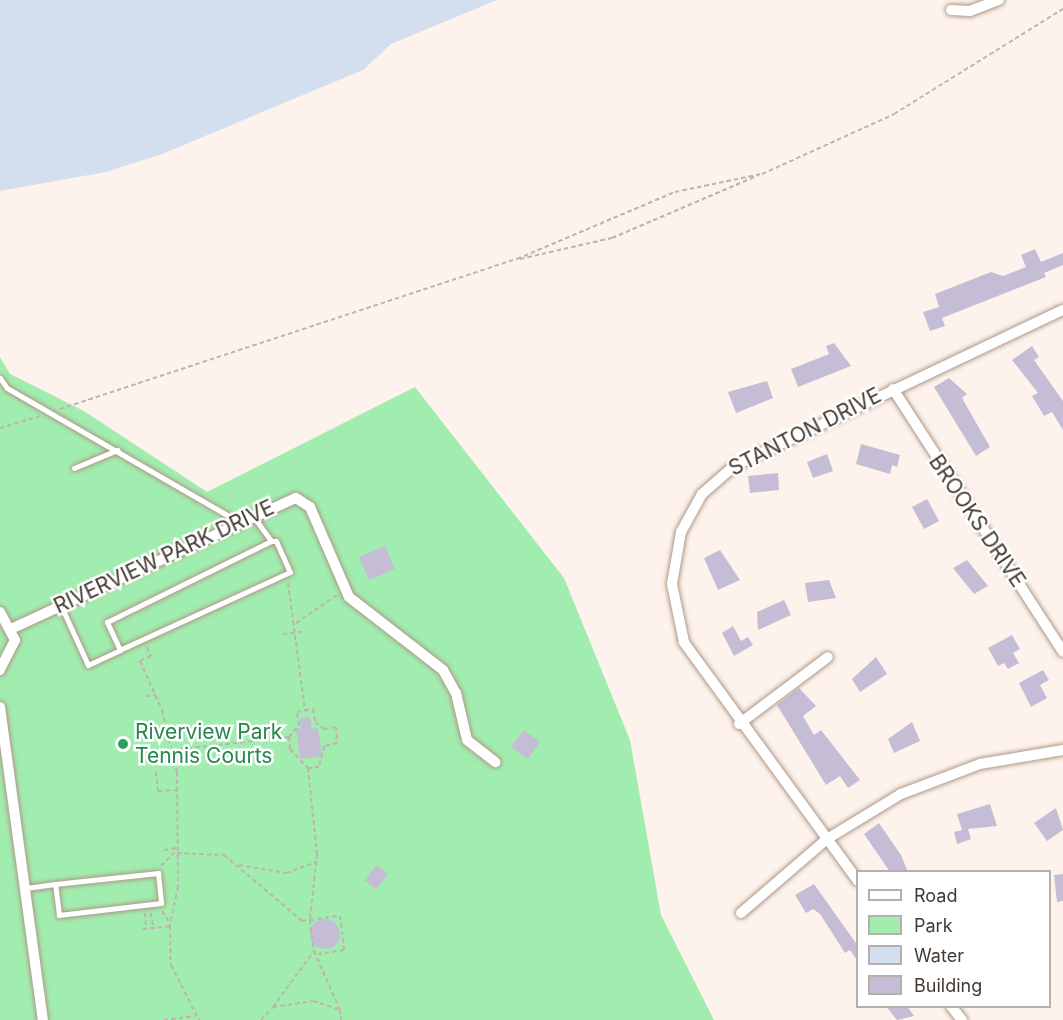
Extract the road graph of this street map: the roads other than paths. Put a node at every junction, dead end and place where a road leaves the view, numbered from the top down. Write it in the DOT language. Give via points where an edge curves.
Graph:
graph roads {
  1 [pos="999,0"];
  2 [pos="951,10"];
  3 [pos="1062,314"];
  4 [pos="0,378"];
  5 [pos="893,388"];
  6 [pos="117,450"];
  7 [pos="74,468"];
  8 [pos="252,514"];
  9 [pos="237,521"];
  10 [pos="271,542"];
  11 [pos="61,606"];
  12 [pos="0,612"];
  13 [pos="13,628"];
  14 [pos="120,650"];
  15 [pos="1063,652"];
  16 [pos="828,657"];
  17 [pos="0,670"];
  18 [pos="0,707"];
  19 [pos="739,724"];
  20 [pos="1063,750"];
  21 [pos="495,762"];
  22 [pos="827,839"];
  23 [pos="856,878"];
  24 [pos="55,884"];
  25 [pos="26,888"];
  26 [pos="741,913"];
  27 [pos="953,1008"];
  28 [pos="43,1020"];
  29 [pos="962,1020"];
  1 -- 2 [label="street" via="970,11"];
  3 -- 5 [label="street, STANTON DRIVE"];
  4 -- 6 [label="lane" via="7,388"];
  5 -- 15 [label="street, BROOKS DRIVE"];
  5 -- 19 [label="street, STANTON DRIVE" via="734,466 702,494 687,518 672,576 675,614 692,655"];
  6 -- 7 [label="lane"];
  6 -- 9 [label="lane"];
  8 -- 9 [label="street, RIVERVIEW PARK DRIVE"];
  8 -- 10 [label="lane"];
  8 -- 21 [label="street, RIVERVIEW PARK DRIVE" via="291,497 305,503 344,584 368,616 443,670 456,693 467,740"];
  9 -- 11 [label="street, RIVERVIEW PARK DRIVE"];
  10 -- 14 [label="lane" via="107,622"];
  10 -- 14 [label="lane" via="276,541 290,572"];
  11 -- 13 [label="street, RIVERVIEW PARK DRIVE"];
  11 -- 14 [label="lane" via="88,665"];
  12 -- 13 [label="street"];
  13 -- 17 [label="street" via="14,652"];
  16 -- 19 [label="street"];
  18 -- 25 [label="street"];
  19 -- 22 [label="street, STANTON DRIVE"];
  20 -- 22 [label="street" via="1015,756 945,775 902,794"];
  22 -- 23 [label="street, STANTON DRIVE"];
  22 -- 26 [label="street"];
  24 -- 24 [label="lane" via="59,915 158,903 156,873"];
  24 -- 25 [label="lane"];
  25 -- 28 [label="street"];
  27 -- 29 [label="street"];
}
